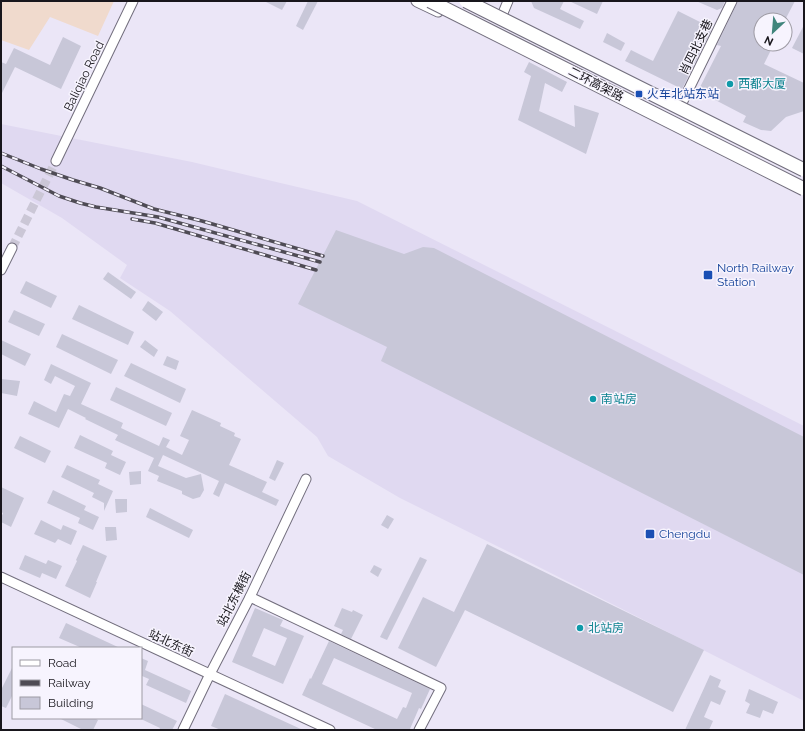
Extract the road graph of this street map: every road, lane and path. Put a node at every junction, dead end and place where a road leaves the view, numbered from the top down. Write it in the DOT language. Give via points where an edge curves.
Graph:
graph roads {
  1 [pos="133,1"];
  2 [pos="417,1"];
  3 [pos="430,1"];
  4 [pos="466,1"];
  5 [pos="480,1"];
  6 [pos="508,1"];
  7 [pos="732,1"];
  8 [pos="503,12"];
  9 [pos="682,103"];
  10 [pos="56,161"];
  11 [pos="804,165"];
  12 [pos="804,170"];
  13 [pos="804,189"];
  14 [pos="804,195"];
  15 [pos="12,248"];
  16 [pos="1,270"];
  17 [pos="306,479"];
  18 [pos="1,577"];
  19 [pos="250,597"];
  20 [pos="210,674"];
  21 [pos="183,730"];
  22 [pos="330,730"];
  23 [pos="419,730"];
  1 -- 10 [label="street, Baliqiao Road"];
  2 -- 14 [label="main road"];
  3 -- 13 [label="highway, 二环高架路, bridge"];
  4 -- 12 [label="highway, 二环高架路, bridge"];
  5 -- 8 [label="main road"];
  6 -- 8 [label="street"];
  7 -- 9 [label="street, 肖四北支巷"];
  8 -- 9 [label="main road"];
  9 -- 11 [label="main road"];
  15 -- 16 [label="street"];
  17 -- 19 [label="street, 站北东横街"];
  18 -- 20 [label="street, 站北东街"];
  19 -- 20 [label="street, 站北东横街"];
  19 -- 23 [label="street" via="441,688"];
  20 -- 21 [label="street, 站北东横街"];
  20 -- 22 [label="street, 站北东街"];
}
